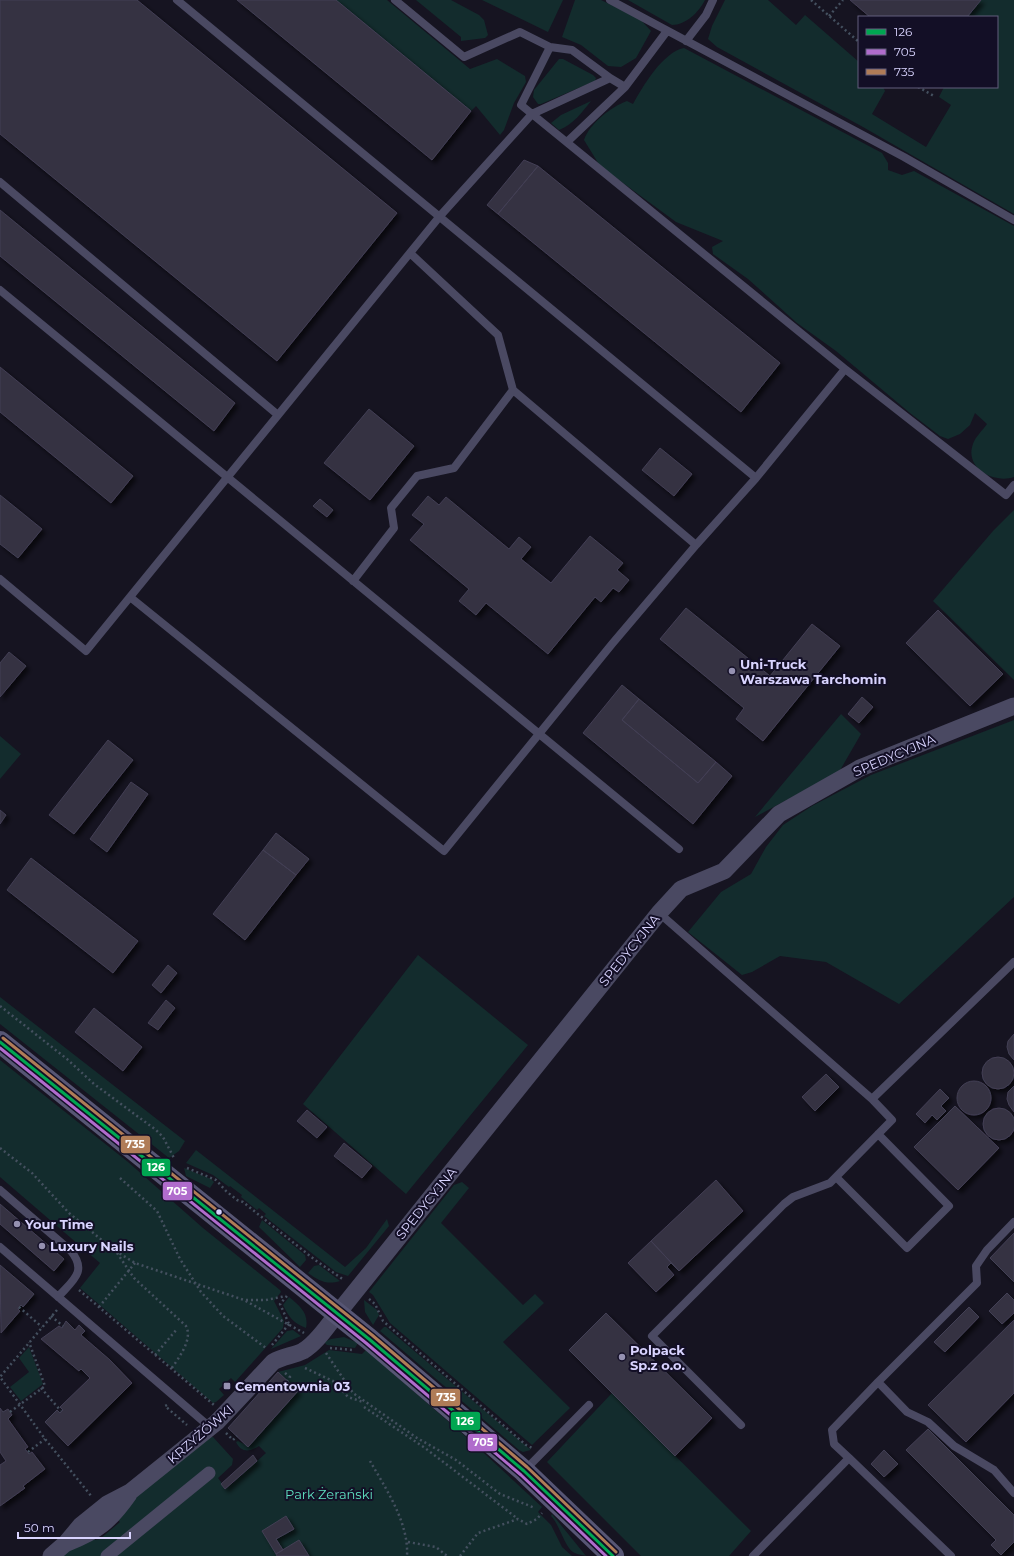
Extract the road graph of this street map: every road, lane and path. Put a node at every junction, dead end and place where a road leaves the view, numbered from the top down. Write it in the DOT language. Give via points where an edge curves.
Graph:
graph roads {
  1 [pos="177,0"];
  2 [pos="395,0"];
  3 [pos="610,0"];
  4 [pos="713,0"];
  5 [pos="811,0"];
  6 [pos="843,0"];
  7 [pos="829,16"];
  8 [pos="667,31"];
  9 [pos="686,41"];
  10 [pos="858,41"];
  11 [pos="550,47"];
  12 [pos="610,78"];
  13 [pos="625,87"];
  14 [pos="920,88"];
  15 [pos="934,96"];
  16 [pos="532,114"];
  17 [pos="567,142"];
  18 [pos="0,182"];
  19 [pos="440,216"];
  20 [pos="1014,220"];
  21 [pos="410,253"];
  22 [pos="0,290"];
  23 [pos="845,369"];
  24 [pos="513,390"];
  25 [pos="278,415"];
  26 [pos="228,477"];
  27 [pos="756,478"];
  28 [pos="1014,485"];
  29 [pos="696,545"];
  30 [pos="0,579"];
  31 [pos="353,581"];
  32 [pos="130,597"];
  33 [pos="1014,706"];
  34 [pos="539,733"];
  35 [pos="679,849"];
  36 [pos="659,913"];
  37 [pos="1014,962"];
  38 [pos="0,1006"];
  39 [pos="0,1042"];
  40 [pos="872,1099"];
  41 [pos="878,1134"];
  42 [pos="0,1148"];
  43 [pos="176,1163"];
  44 [pos="836,1177"];
  45 [pos="120,1178"];
  46 [pos="0,1190"];
  47 [pos="1014,1222"];
  48 [pos="0,1247"];
  49 [pos="114,1250"];
  50 [pos="135,1262"];
  51 [pos="129,1269"];
  52 [pos="71,1282"];
  53 [pos="193,1282"];
  54 [pos="58,1297"];
  55 [pos="367,1298"];
  56 [pos="244,1300"];
  57 [pos="19,1307"];
  58 [pos="99,1307"];
  59 [pos="55,1312"];
  60 [pos="338,1313"];
  61 [pos="51,1316"];
  62 [pos="289,1324"];
  63 [pos="63,1326"];
  64 [pos="42,1327"];
  65 [pos="177,1329"];
  66 [pos="304,1333"];
  67 [pos="29,1342"];
  68 [pos="268,1349"];
  69 [pos="359,1350"];
  70 [pos="155,1355"];
  71 [pos="304,1368"];
  72 [pos="171,1369"];
  73 [pos="283,1371"];
  74 [pos="1,1378"];
  75 [pos="287,1381"];
  76 [pos="878,1382"];
  77 [pos="41,1388"];
  78 [pos="20,1404"];
  79 [pos="367,1404"];
  80 [pos="589,1405"];
  81 [pos="216,1407"];
  82 [pos="364,1407"];
  83 [pos="62,1411"];
  84 [pos="10,1412"];
  85 [pos="741,1425"];
  86 [pos="210,1428"];
  87 [pos="45,1439"];
  88 [pos="533,1448"];
  89 [pos="28,1452"];
  90 [pos="849,1458"];
  91 [pos="370,1461"];
  92 [pos="524,1471"];
  93 [pos="209,1473"];
  94 [pos="1014,1493"];
  95 [pos="94,1499"];
  96 [pos="518,1519"];
  97 [pos="408,1542"];
  98 [pos="51,1556"];
  99 [pos="106,1556"];
  100 [pos="407,1556"];
  101 [pos="447,1556"];
  102 [pos="460,1556"];
  103 [pos="613,1556"];
  104 [pos="753,1556"];
  105 [pos="950,1556"];
  1 -- 19 [label="lane"];
  2 -- 11 [label="lane" via="464,57 520,32"];
  3 -- 8 [label="lane"];
  4 -- 9 [label="lane" via="706,15"];
  5 -- 7 [label="path"];
  6 -- 7 [label="path"];
  7 -- 10 [label="path"];
  8 -- 9 [label="lane"];
  8 -- 13 [label="lane"];
  9 -- 20 [label="lane" via="904,157"];
  11 -- 12 [label="lane" via="572,50"];
  11 -- 16 [label="lane" via="521,105"];
  12 -- 13 [label="lane"];
  12 -- 16 [label="lane"];
  13 -- 17 [label="lane"];
  14 -- 15 [label="path"];
  16 -- 17 [label="lane"];
  16 -- 19 [label="lane"];
  17 -- 23 [label="lane"];
  18 -- 25 [label="lane"];
  19 -- 21 [label="lane"];
  19 -- 27 [label="lane"];
  21 -- 24 [label="lane" via="498,335"];
  21 -- 25 [label="lane"];
  22 -- 26 [label="lane"];
  23 -- 27 [label="lane"];
  23 -- 28 [label="lane" via="1006,495"];
  24 -- 29 [label="lane"];
  24 -- 31 [label="lane" via="454,468 417,476 391,508 394,528"];
  25 -- 26 [label="lane"];
  26 -- 31 [label="lane"];
  26 -- 32 [label="lane"];
  27 -- 29 [label="lane"];
  29 -- 34 [label="lane"];
  30 -- 32 [label="lane" via="86,651"];
  31 -- 34 [label="lane"];
  32 -- 34 [label="lane" via="444,851"];
  33 -- 36 [label="street, SPEDYCYJNA" via="860,768 779,814 724,871 681,889"];
  34 -- 35 [label="lane"];
  36 -- 40 [label="lane"];
  36 -- 60 [label="street, SPEDYCYJNA"];
  37 -- 40 [label="lane"];
  38 -- 43 [label="path" via="94,1084 156,1130 163,1137"];
  39 -- 60 [label="main road"];
  40 -- 41 [label="lane" via="892,1120"];
  41 -- 44 [label="lane"];
  41 -- 44 [label="lane" via="949,1206 907,1248"];
  42 -- 49 [label="path" via="32,1173 69,1213"];
  44 -- 85 [label="lane" via="830,1183 784,1204 652,1336"];
  45 -- 53 [label="path" via="157,1210"];
  46 -- 52 [label="lane" via="74,1255 80,1268"];
  47 -- 76 [label="lane" via="987,1250 976,1266 977,1283"];
  48 -- 54 [label="lane"];
  49 -- 50 [label="path"];
  49 -- 51 [label="path"];
  50 -- 51 [label="path"];
  50 -- 53 [label="path"];
  51 -- 58 [label="path"];
  51 -- 72 [label="path" via="134,1278 189,1331 189,1336"];
  52 -- 54 [label="lane"];
  52 -- 58 [label="path"];
  53 -- 56 [label="path"];
  53 -- 68 [label="path" via="223,1316"];
  54 -- 86 [label="lane"];
  55 -- 88 [label="path" via="375,1304 383,1321 526,1445"];
  56 -- 62 [label="path"];
  56 -- 62 [label="path" via="266,1300 287,1296 280,1304"];
  57 -- 64 [label="path"];
  58 -- 70 [label="path"];
  59 -- 61 [label="path"];
  60 -- 86 [label="street, KRZYŻÓWKI" via="308,1348 281,1357 266,1368"];
  60 -- 92 [label="main road"];
  61 -- 63 [label="path"];
  61 -- 64 [label="path"];
  62 -- 66 [label="path"];
  64 -- 67 [label="path"];
  65 -- 70 [label="path"];
  67 -- 74 [label="path"];
  67 -- 77 [label="path" via="45,1386"];
  69 -- 79 [label="path" via="325,1348 353,1393"];
  70 -- 72 [label="path"];
  71 -- 79 [label="path" via="333,1381 348,1397"];
  72 -- 81 [label="path"];
  73 -- 75 [label="path" via="290,1377"];
  74 -- 78 [label="path"];
  76 -- 90 [label="lane" via="832,1430 834,1444"];
  76 -- 94 [label="lane" via="907,1412 928,1422 954,1446 994,1470"];
  77 -- 78 [label="path"];
  77 -- 83 [label="path"];
  78 -- 84 [label="path"];
  78 -- 87 [label="path"];
  79 -- 96 [label="path" via="417,1438 456,1460 500,1494 543,1512 527,1524"];
  80 -- 92 [label="lane"];
  82 -- 96 [label="path" via="425,1448"];
  86 -- 98 [label="street, KRZYŻÓWKI" via="130,1492 115,1514 89,1534 66,1543"];
  87 -- 89 [label="path"];
  87 -- 95 [label="path"];
  90 -- 104 [label="lane"];
  90 -- 105 [label="lane"];
  91 -- 97 [label="path" via="392,1501"];
  92 -- 103 [label="main road"];
  93 -- 99 [label="street"];
  96 -- 102 [label="path" via="478,1533"];
  97 -- 100 [label="path"];
  97 -- 101 [label="path" via="436,1547"];
}
